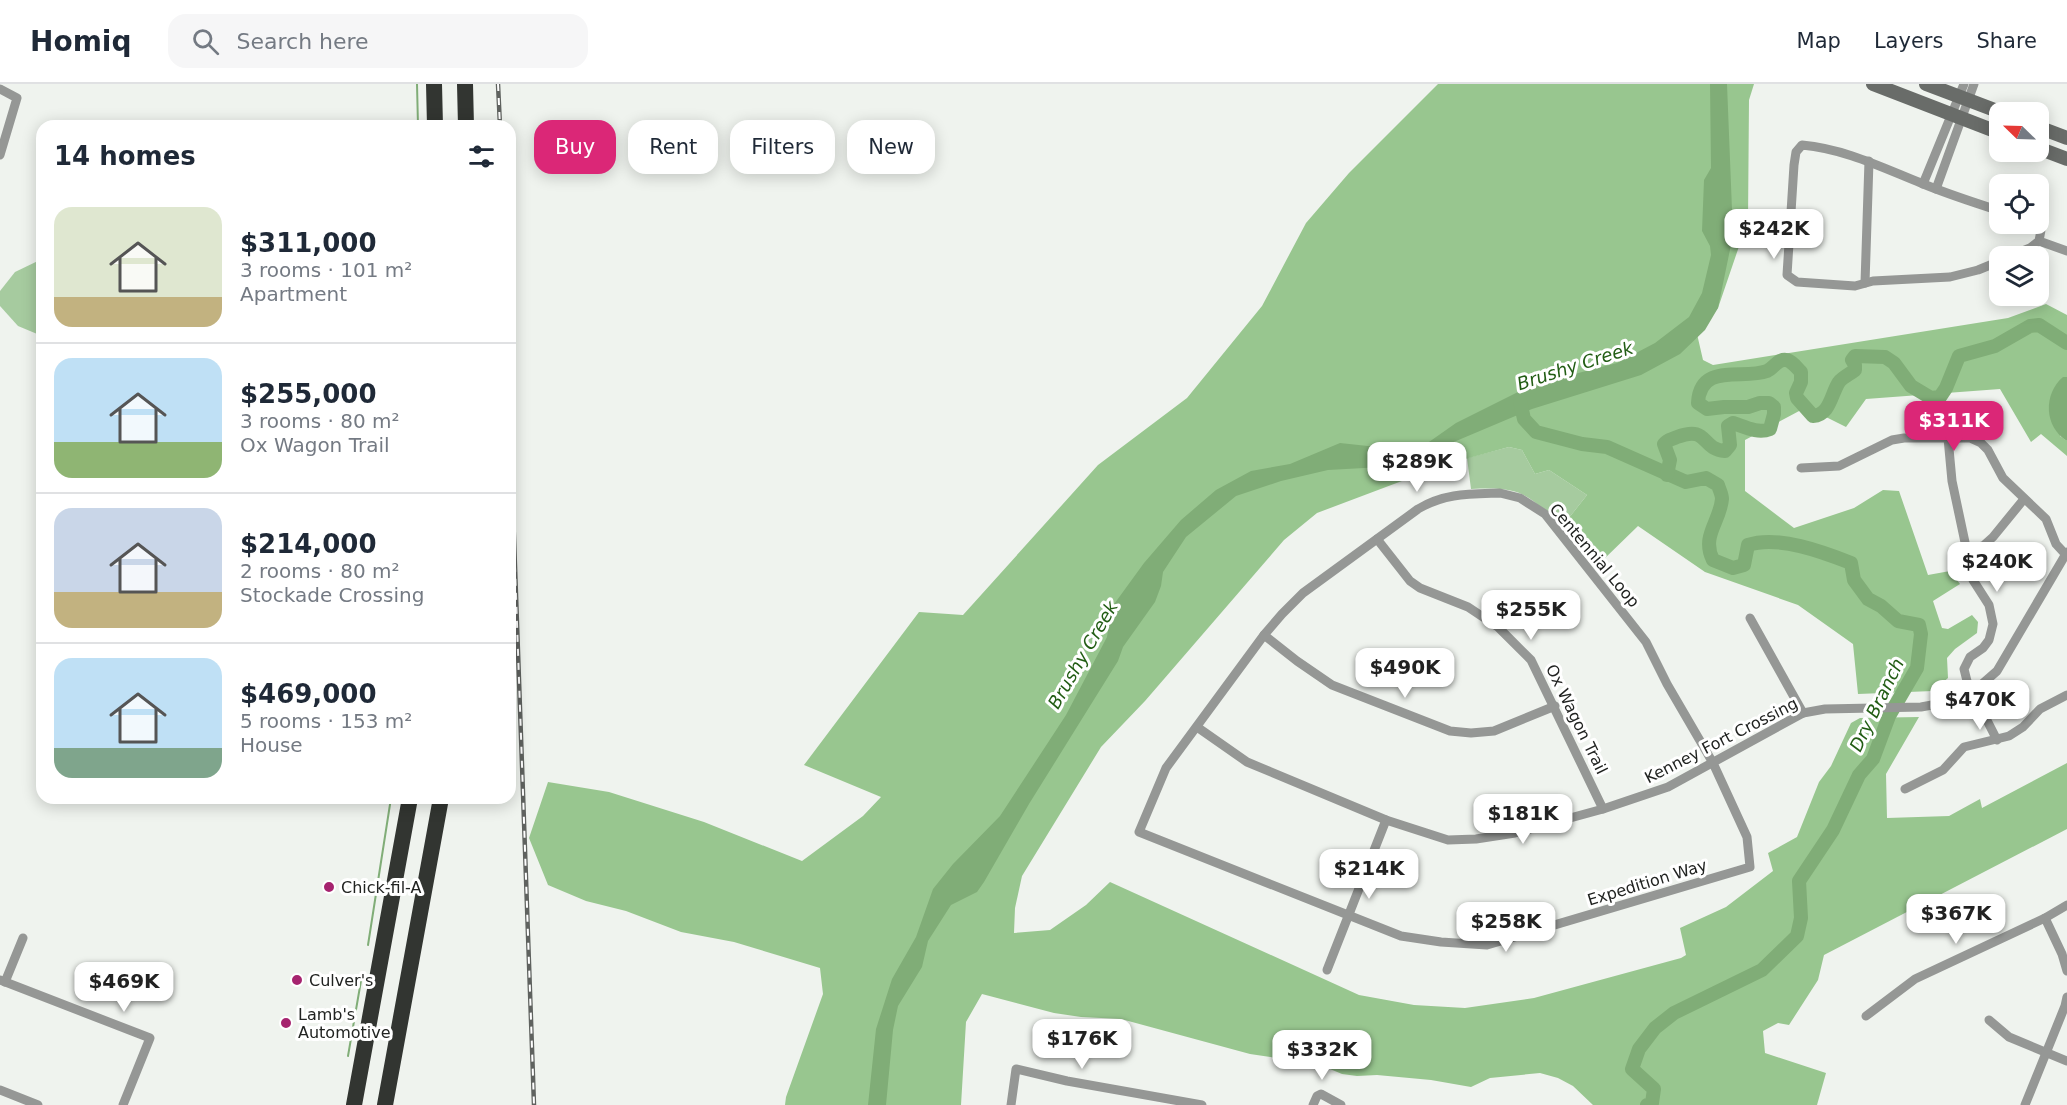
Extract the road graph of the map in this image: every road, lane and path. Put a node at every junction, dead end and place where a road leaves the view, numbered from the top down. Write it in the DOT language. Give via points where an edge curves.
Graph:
graph roads {
  1 [pos="434,84"];
  2 [pos="465,84"];
  3 [pos="1873,84"];
  4 [pos="1926,84"];
  5 [pos="1974,84"];
  6 [pos="0,89"];
  7 [pos="1964,93"];
  8 [pos="1989,106"];
  9 [pos="1957,116"];
  10 [pos="435,120"];
  11 [pos="466,120"];
  12 [pos="1989,129"];
  13 [pos="2049,132"];
  14 [pos="2067,138"];
  15 [pos="2049,152"];
  16 [pos="0,155"];
  17 [pos="2067,159"];
  18 [pos="1869,161"];
  19 [pos="1923,184"];
  20 [pos="1936,189"];
  21 [pos="1989,207"];
  22 [pos="2040,234"];
  23 [pos="2039,241"];
  24 [pos="2033,246"];
  25 [pos="2067,252"];
  26 [pos="1989,266"];
  27 [pos="1865,283"];
  28 [pos="1948,438"];
  29 [pos="1801,468"];
  30 [pos="2024,499"];
  31 [pos="1377,539"];
  32 [pos="1967,549"];
  33 [pos="2066,554"];
  34 [pos="1750,618"];
  35 [pos="1264,635"];
  36 [pos="1973,692"];
  37 [pos="2067,695"];
  38 [pos="1555,706"];
  39 [pos="1803,713"];
  40 [pos="1197,727"];
  41 [pos="1997,740"];
  42 [pos="1713,763"];
  43 [pos="1905,789"];
  44 [pos="409,804"];
  45 [pos="440,804"];
  46 [pos="1603,809"];
  47 [pos="1386,820"];
  48 [pos="1139,832"];
  49 [pos="2067,906"];
  50 [pos="1348,916"];
  51 [pos="2045,918"];
  52 [pos="23,938"];
  53 [pos="1327,970"];
  54 [pos="2067,971"];
  55 [pos="2,981"];
  56 [pos="2067,997"];
  57 [pos="1866,1016"];
  58 [pos="1989,1020"];
  59 [pos="2047,1052"];
  60 [pos="2067,1061"];
  61 [pos="0,1090"];
  62 [pos="1164,1102"];
  63 [pos="38,1105"];
  64 [pos="123,1105"];
  65 [pos="354,1105"];
  66 [pos="385,1105"];
  67 [pos="1011,1105"];
  68 [pos="1202,1105"];
  69 [pos="1313,1105"];
  70 [pos="1341,1105"];
  71 [pos="2025,1105"];
  1 -- 10 [label="highway"];
  2 -- 11 [label="highway"];
  3 -- 9 [label="main road"];
  4 -- 7 [label="main road"];
  5 -- 7 [label="street"];
  6 -- 16 [label="street" via="17,98"];
  7 -- 8 [label="main road"];
  7 -- 9 [label="street"];
  9 -- 12 [label="main road"];
  9 -- 19 [label="street"];
  9 -- 20 [label="street"];
  13 -- 14 [label="main road"];
  15 -- 17 [label="main road"];
  18 -- 19 [label="street"];
  18 -- 27 [label="street"];
  18 -- 27 [label="street" via="1823,147 1798,147 1787,271 1797,282 1855,286"];
  19 -- 20 [label="street"];
  20 -- 21 [label="street"];
  22 -- 23 [label="street"];
  23 -- 24 [label="street"];
  23 -- 25 [label="street"];
  26 -- 27 [label="street" via="1950,277"];
  28 -- 29 [label="street" via="1892,440 1839,466"];
  28 -- 30 [label="street" via="1970,438 1981,443 2003,478"];
  28 -- 32 [label="street" via="1952,481"];
  30 -- 32 [label="street" via="1983,546"];
  30 -- 33 [label="street" via="2046,519 2056,544"];
  31 -- 35 [label="street, Centennial Loop" via="1303,593"];
  31 -- 38 [label="street, Ox Wagon Trail" via="1415,585 1468,607 1498,627 1531,660"];
  31 -- 42 [label="street, Centennial Loop" via="1418,509 1452,495 1500,493 1520,498 1545,514 1646,642"];
  32 -- 36 [label="street" via="1973,580 1989,605 1994,624 1989,640 1965,664 1965,676"];
  33 -- 36 [label="street, Kenney Fort Crossing" via="1997,671"];
  34 -- 39 [label="street"];
  35 -- 38 [label="street" via="1332,685 1450,731 1494,731"];
  35 -- 40 [label="street, Centennial Loop"];
  36 -- 39 [label="street, Kenney Fort Crossing" via="1954,701 1921,707"];
  36 -- 41 [label="street"];
  37 -- 41 [label="street" via="2040,709 2023,727"];
  38 -- 46 [label="street, Ox Wagon Trail"];
  39 -- 42 [label="street, Kenney Fort Crossing"];
  40 -- 47 [label="street, Kenney Fort Crossing" via="1247,762"];
  40 -- 48 [label="street, Centennial Loop" via="1166,768"];
  41 -- 43 [label="street" via="1964,747 1942,770"];
  42 -- 46 [label="street, Kenney Fort Crossing" via="1668,787"];
  42 -- 50 [label="street, Expedition Way" via="1747,837 1750,867 1487,945 1401,936"];
  44 -- 65 [label="highway"];
  45 -- 66 [label="highway"];
  46 -- 47 [label="street, Kenney Fort Crossing" via="1515,833 1476,839 1448,840"];
  47 -- 50 [label="street"];
  48 -- 50 [label="street, Expedition Way"];
  49 -- 51 [label="street"];
  50 -- 53 [label="street"];
  51 -- 54 [label="street"];
  51 -- 57 [label="street" via="1915,979"];
  52 -- 55 [label="street"];
  55 -- 64 [label="street" via="150,1038"];
  56 -- 59 [label="street"];
  58 -- 59 [label="street" via="2009,1037"];
  59 -- 60 [label="street"];
  59 -- 71 [label="street"];
  61 -- 63 [label="street"];
  62 -- 67 [label="street" via="1016,1069"];
  62 -- 68 [label="street"];
  69 -- 70 [label="street" via="1321,1094"];
}
